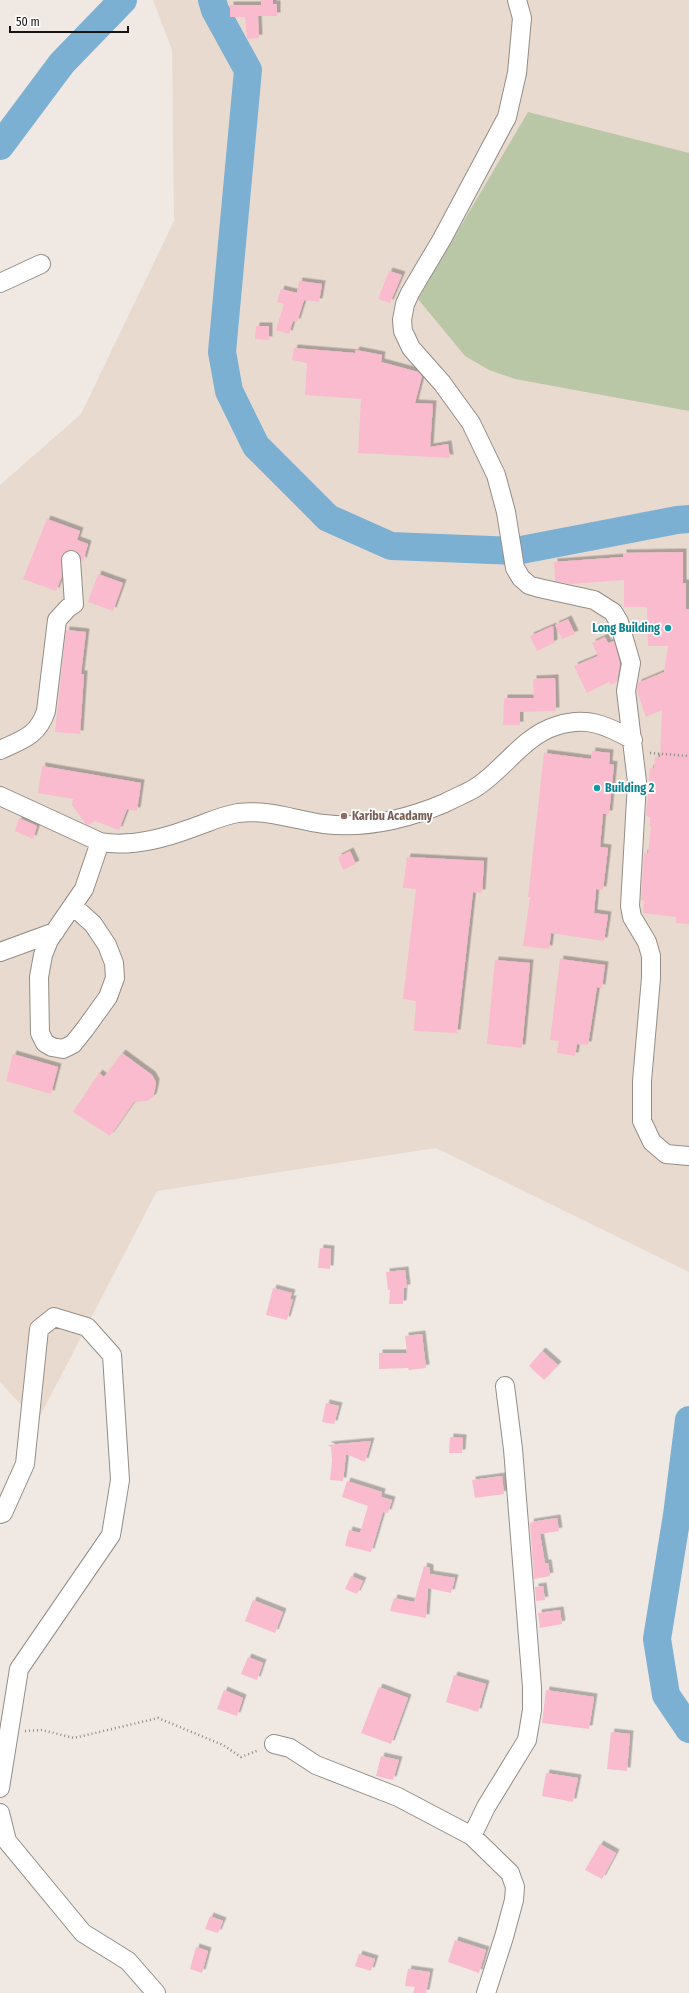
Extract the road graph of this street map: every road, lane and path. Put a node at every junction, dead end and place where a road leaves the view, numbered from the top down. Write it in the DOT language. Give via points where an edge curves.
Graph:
graph roads {
  1 [pos="517,0"];
  2 [pos="41,264"];
  3 [pos="0,283"];
  4 [pos="71,560"];
  5 [pos="633,746"];
  6 [pos="0,750"];
  7 [pos="689,756"];
  8 [pos="0,796"];
  9 [pos="100,842"];
  10 [pos="73,906"];
  11 [pos="55,932"];
  12 [pos="0,952"];
  13 [pos="686,1156"];
  14 [pos="505,1386"];
  15 [pos="0,1514"];
  16 [pos="9,1732"];
  17 [pos="274,1744"];
  18 [pos="0,1788"];
  19 [pos="0,1813"];
  20 [pos="472,1836"];
  21 [pos="4,1840"];
  22 [pos="156,1993"];
  23 [pos="486,1993"];
  1 -- 5 [label="street" via="522,18 517,73 507,117 410,293 402,320 403,331 411,348 442,382 471,423 496,476 506,512 515,568 521,578 529,585 594,600 613,612 619,622 631,663 626,691"];
  2 -- 3 [label="street"];
  4 -- 6 [label="street" via="74,604 57,620 46,711 42,724 30,736"];
  5 -- 7 [label="path"];
  5 -- 9 [label="street" via="609,727 592,721 577,722 556,726 539,734 475,788 411,816 356,825 325,824 278,814 238,813 150,840 113,844"];
  5 -- 13 [label="street" via="637,782 630,906 632,917 647,942 651,956 651,985 642,1081 642,1121 652,1142 666,1154"];
  8 -- 9 [label="street"];
  9 -- 10 [label="street" via="84,890"];
  10 -- 11 [label="street"];
  10 -- 11 [label="street" via="94,924 107,945 114,963 115,978 108,997 72,1044 63,1049 52,1048 45,1043 40,1033 39,977 43,955"];
  11 -- 12 [label="street"];
  14 -- 20 [label="street" via="513,1449 532,1710 527,1740 486,1807"];
  15 -- 16 [label="street" via="3,1513 25,1464 39,1329 54,1317 87,1327 112,1355 120,1480 111,1536 19,1669"];
  16 -- 17 [label="path" via="42,1730 74,1738 158,1718 223,1745 241,1757"];
  16 -- 18 [label="street"];
  17 -- 20 [label="street" via="290,1748 316,1765 398,1797"];
  19 -- 21 [label="street"];
  20 -- 23 [label="street" via="510,1873 515,1887 504,1937"];
  21 -- 22 [label="street" via="83,1933 128,1961"];
}
